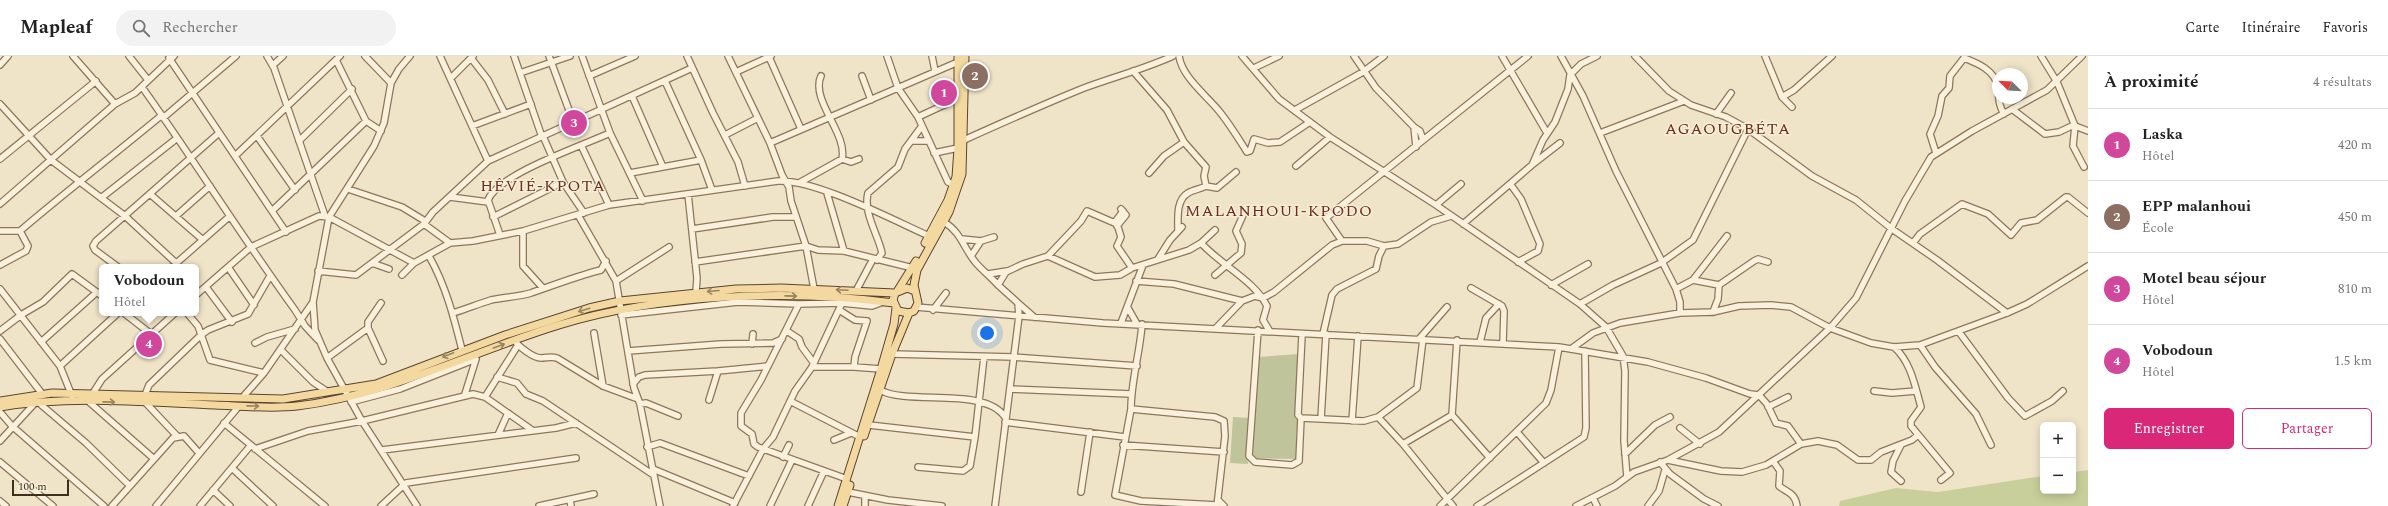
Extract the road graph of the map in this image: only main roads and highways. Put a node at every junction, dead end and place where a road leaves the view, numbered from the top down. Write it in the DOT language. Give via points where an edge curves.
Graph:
graph roads {
  1 [pos="964,56"];
  2 [pos="958,59"];
  3 [pos="915,291"];
  4 [pos="897,292"];
  5 [pos="895,305"];
  6 [pos="620,308"];
  7 [pos="909,313"];
  8 [pos="73,397"];
  9 [pos="145,399"];
  10 [pos="0,401"];
  11 [pos="0,407"];
  12 [pos="838,506"];
  13 [pos="843,506"];
  1 -- 3 [label="main road" via="964,140 960,185 944,222 917,270"];
  2 -- 4 [label="main road" via="958,148 954,185 913,268"];
  3 -- 4 [label="main road" via="907,288"];
  3 -- 7 [label="main road" via="918,299 916,308"];
  4 -- 5 [label="main road"];
  4 -- 6 [label="main road, one-way" via="743,289 696,292"];
  6 -- 5 [label="main road, one-way" via="741,296 838,297"];
  5 -- 7 [label="main road" via="901,312"];
  5 -- 12 [label="main road" via="894,324 881,370"];
  6 -- 9 [label="main road, one-way" via="589,308 462,350 376,384 283,399"];
  9 -- 6 [label="main road, one-way" via="239,406 295,406 350,399 516,343 558,325"];
  7 -- 13 [label="main road" via="892,354"];
  8 -- 9 [label="main road"];
  8 -- 10 [label="main road" via="43,395"];
  8 -- 11 [label="main road"];
}
